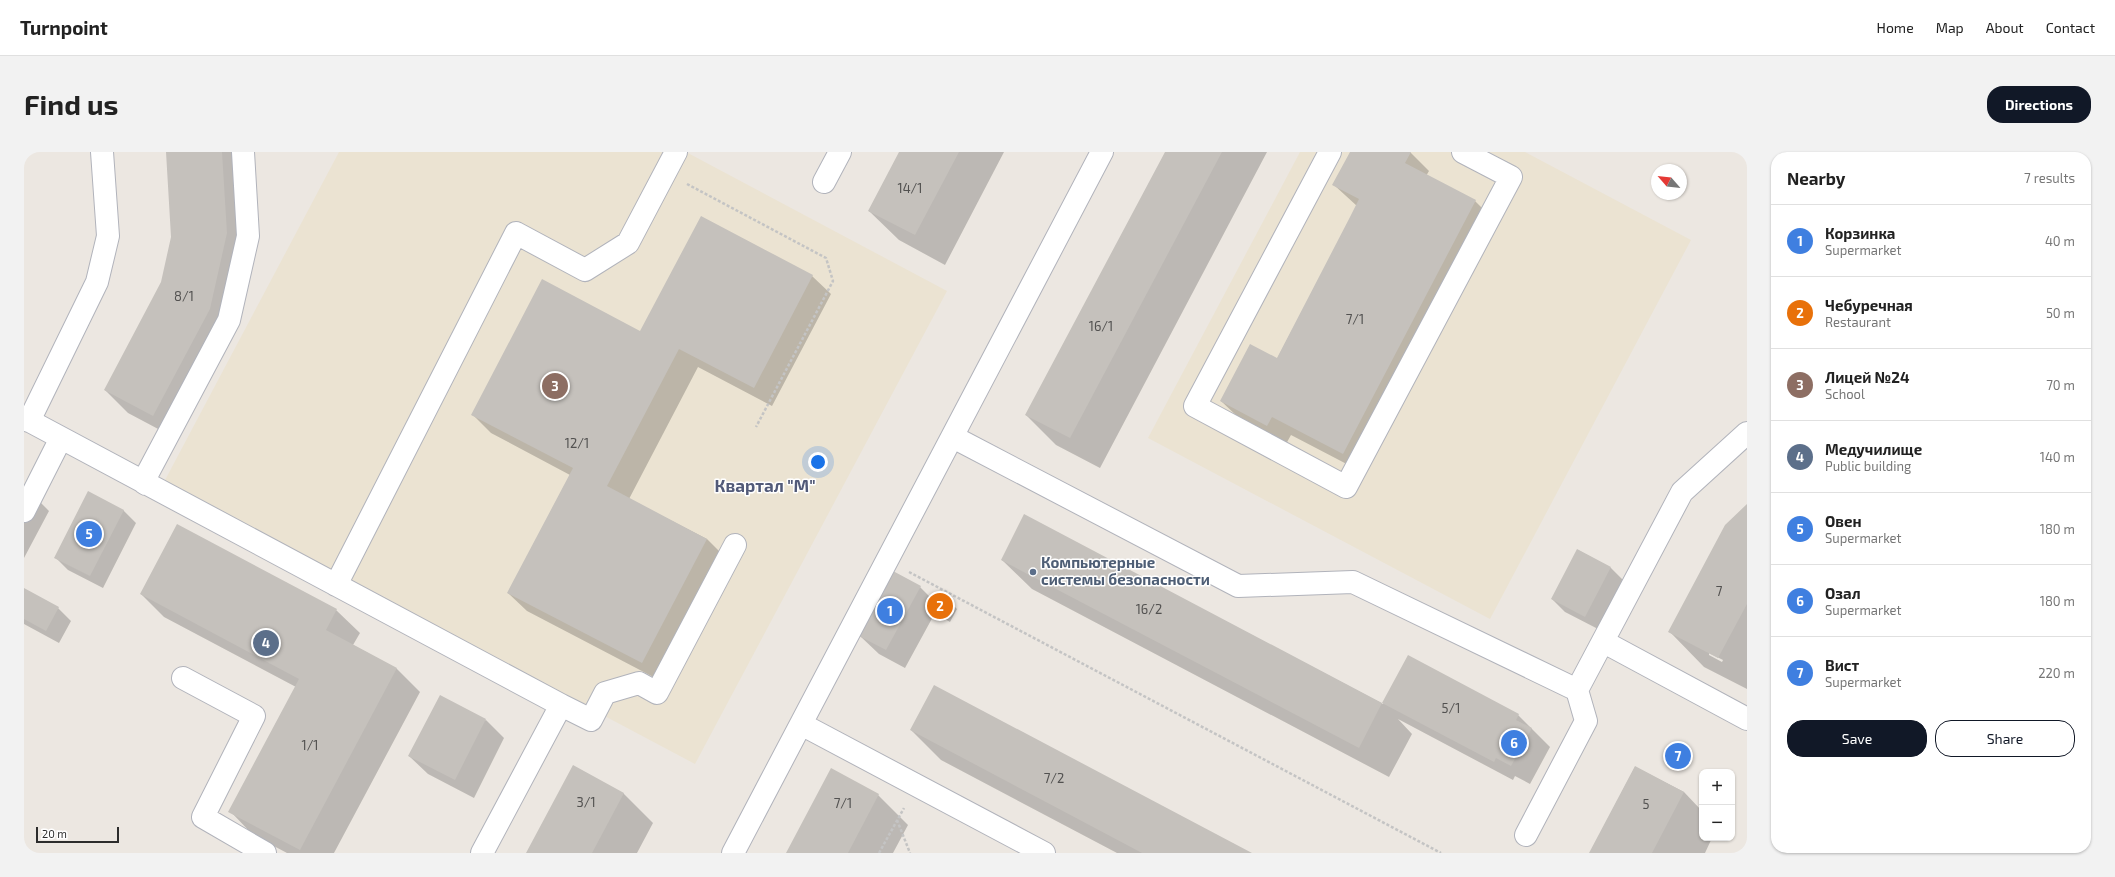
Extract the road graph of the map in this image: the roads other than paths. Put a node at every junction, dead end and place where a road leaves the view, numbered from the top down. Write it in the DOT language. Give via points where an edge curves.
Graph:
graph roads {
  1 [pos="102,152"];
  2 [pos="243,152"];
  3 [pos="676,152"];
  4 [pos="840,152"];
  5 [pos="1102,152"];
  6 [pos="1330,152"];
  7 [pos="1463,152"];
  8 [pos="824,182"];
  9 [pos="26,419"];
  10 [pos="1747,433"];
  11 [pos="953,437"];
  12 [pos="61,438"];
  13 [pos="146,484"];
  14 [pos="24,511"];
  15 [pos="735,545"];
  16 [pos="336,585"];
  17 [pos="1604,642"];
  18 [pos="183,678"];
  19 [pos="1577,690"];
  20 [pos="561,705"];
  21 [pos="1747,719"];
  22 [pos="801,724"];
  23 [pos="1526,835"];
  24 [pos="265,853"];
  25 [pos="482,853"];
  26 [pos="733,853"];
  27 [pos="1044,853"];
  1 -- 9 [label="lane" via="108,236 97,282"];
  2 -- 13 [label="lane" via="248,236 229,320 142,482"];
  3 -- 16 [label="lane" via="628,243 585,270 516,233"];
  4 -- 8 [label="lane"];
  5 -- 11 [label="lane"];
  6 -- 7 [label="lane" via="1195,406 1346,487 1511,178"];
  9 -- 12 [label="lane"];
  10 -- 17 [label="lane" via="1682,492"];
  11 -- 19 [label="lane" via="1238,586 1354,582"];
  11 -- 22 [label="lane"];
  12 -- 13 [label="lane"];
  12 -- 14 [label="lane"];
  13 -- 16 [label="lane"];
  15 -- 20 [label="lane" via="657,693 638,683 605,693 591,720"];
  16 -- 20 [label="lane"];
  17 -- 19 [label="lane"];
  17 -- 21 [label="lane"];
  18 -- 24 [label="lane" via="254,716 202,817"];
  19 -- 23 [label="lane" via="1586,721"];
  20 -- 25 [label="lane"];
  22 -- 26 [label="lane"];
  22 -- 27 [label="lane"];
}
